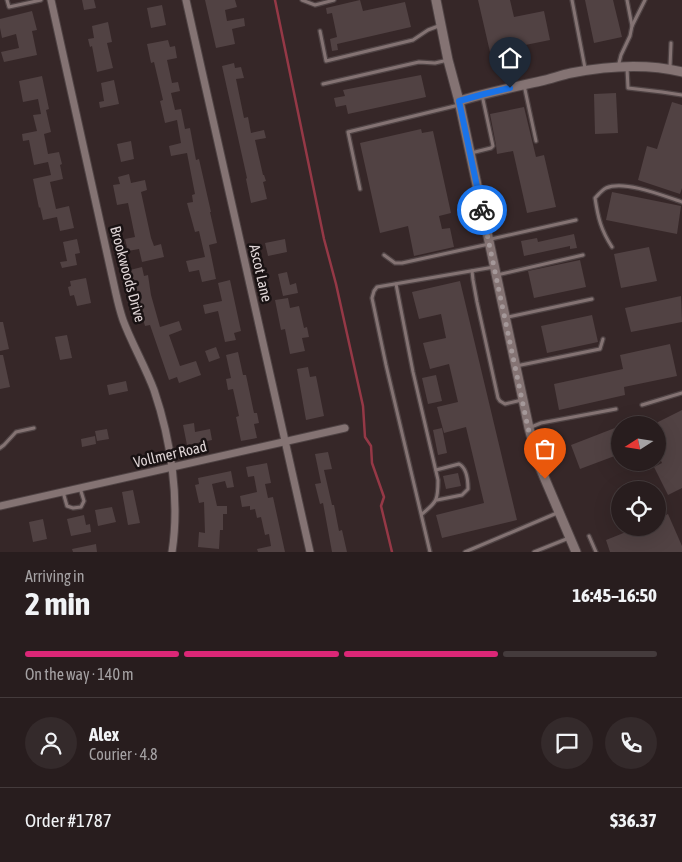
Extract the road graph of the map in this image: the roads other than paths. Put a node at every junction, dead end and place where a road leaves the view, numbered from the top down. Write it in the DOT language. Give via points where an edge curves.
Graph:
graph roads {
  1 [pos="7,0"];
  2 [pos="41,0"];
  3 [pos="51,0"];
  4 [pos="186,0"];
  5 [pos="302,0"];
  6 [pos="334,0"];
  7 [pos="436,0"];
  8 [pos="572,0"];
  9 [pos="627,0"];
  10 [pos="645,0"];
  11 [pos="441,25"];
  12 [pos="632,26"];
  13 [pos="320,31"];
  14 [pos="671,43"];
  15 [pos="448,60"];
  16 [pos="622,67"];
  17 [pos="670,69"];
  18 [pos="586,71"];
  19 [pos="682,72"];
  20 [pos="323,84"];
  21 [pos="524,85"];
  22 [pos="482,94"];
  23 [pos="682,96"];
  24 [pos="459,103"];
  25 [pos="536,141"];
  26 [pos="470,154"];
  27 [pos="360,189"];
  28 [pos="682,202"];
  29 [pos="576,220"];
  30 [pos="489,242"];
  31 [pos="612,247"];
  32 [pos="384,255"];
  33 [pos="583,255"];
  34 [pos="472,270"];
  35 [pos="495,271"];
  36 [pos="396,284"];
  37 [pos="592,299"];
  38 [pos="505,318"];
  39 [pos="603,339"];
  40 [pos="515,366"];
  41 [pos="682,392"];
  42 [pos="522,400"];
  43 [pos="642,405"];
  44 [pos="616,409"];
  45 [pos="34,428"];
  46 [pos="345,428"];
  47 [pos="528,428"];
  48 [pos="285,442"];
  49 [pos="0,448"];
  50 [pos="172,467"];
  51 [pos="436,470"];
  52 [pos="80,488"];
  53 [pos="63,492"];
  54 [pos="436,500"];
  55 [pos="0,506"];
  56 [pos="559,512"];
  57 [pos="422,514"];
  58 [pos="589,536"];
  59 [pos="570,538"];
  60 [pos="547,547"];
  61 [pos="172,552"];
  62 [pos="310,552"];
  63 [pos="430,552"];
  64 [pos="465,552"];
  65 [pos="534,552"];
  66 [pos="549,552"];
  67 [pos="576,552"];
  68 [pos="596,552"];
  1 -- 2 [label="lane" via="9,7"];
  3 -- 50 [label="street, Brookwoods Drive" via="116,294 154,390"];
  4 -- 48 [label="street, Ascot Lane"];
  5 -- 6 [label="lane" via="315,5"];
  7 -- 11 [label="main road"];
  8 -- 18 [label="lane"];
  9 -- 12 [label="lane"];
  10 -- 12 [label="lane"];
  11 -- 13 [label="lane" via="413,40 326,61"];
  11 -- 15 [label="main road"];
  12 -- 16 [label="lane" via="621,55"];
  14 -- 17 [label="lane"];
  15 -- 20 [label="lane" via="419,62"];
  15 -- 24 [label="main road"];
  16 -- 17 [label="main road"];
  16 -- 18 [label="main road"];
  16 -- 23 [label="lane" via="628,88"];
  17 -- 19 [label="main road"];
  18 -- 21 [label="main road"];
  21 -- 22 [label="main road"];
  21 -- 25 [label="lane"];
  22 -- 24 [label="main road"];
  22 -- 26 [label="lane" via="493,146"];
  24 -- 26 [label="main road"];
  24 -- 27 [label="lane" via="348,132"];
  26 -- 30 [label="main road"];
  28 -- 31 [label="lane" via="629,186 606,188 595,198 603,232"];
  29 -- 30 [label="lane"];
  30 -- 32 [label="lane" via="402,263 395,263"];
  30 -- 35 [label="main road"];
  33 -- 35 [label="lane"];
  34 -- 35 [label="lane"];
  34 -- 36 [label="lane"];
  34 -- 42 [label="lane" via="500,402"];
  35 -- 38 [label="main road"];
  36 -- 51 [label="lane"];
  36 -- 57 [label="lane" via="377,287 372,298"];
  37 -- 38 [label="lane"];
  38 -- 40 [label="main road"];
  39 -- 40 [label="lane" via="600,349"];
  40 -- 42 [label="main road"];
  41 -- 43 [label="lane"];
  42 -- 47 [label="main road"];
  44 -- 47 [label="lane"];
  45 -- 49 [label="lane" via="16,432"];
  46 -- 48 [label="street, Vollmer Road"];
  47 -- 56 [label="main road"];
  48 -- 50 [label="street, Vollmer Road"];
  48 -- 62 [label="street, Ascot Lane"];
  50 -- 52 [label="street, Vollmer Road"];
  50 -- 61 [label="street, Brookwoods Drive" via="175,503"];
  51 -- 54 [label="lane"];
  51 -- 54 [label="lane" via="462,465 468,490"];
  52 -- 53 [label="street, Vollmer Road"];
  52 -- 53 [label="lane" via="84,501 81,507 66,506"];
  53 -- 55 [label="street, Vollmer Road"];
  54 -- 57 [label="lane"];
  56 -- 59 [label="main road"];
  56 -- 64 [label="lane"];
  57 -- 63 [label="lane"];
  58 -- 68 [label="lane"];
  59 -- 60 [label="lane"];
  59 -- 67 [label="main road"];
  60 -- 65 [label="lane"];
  60 -- 66 [label="lane"];
}
